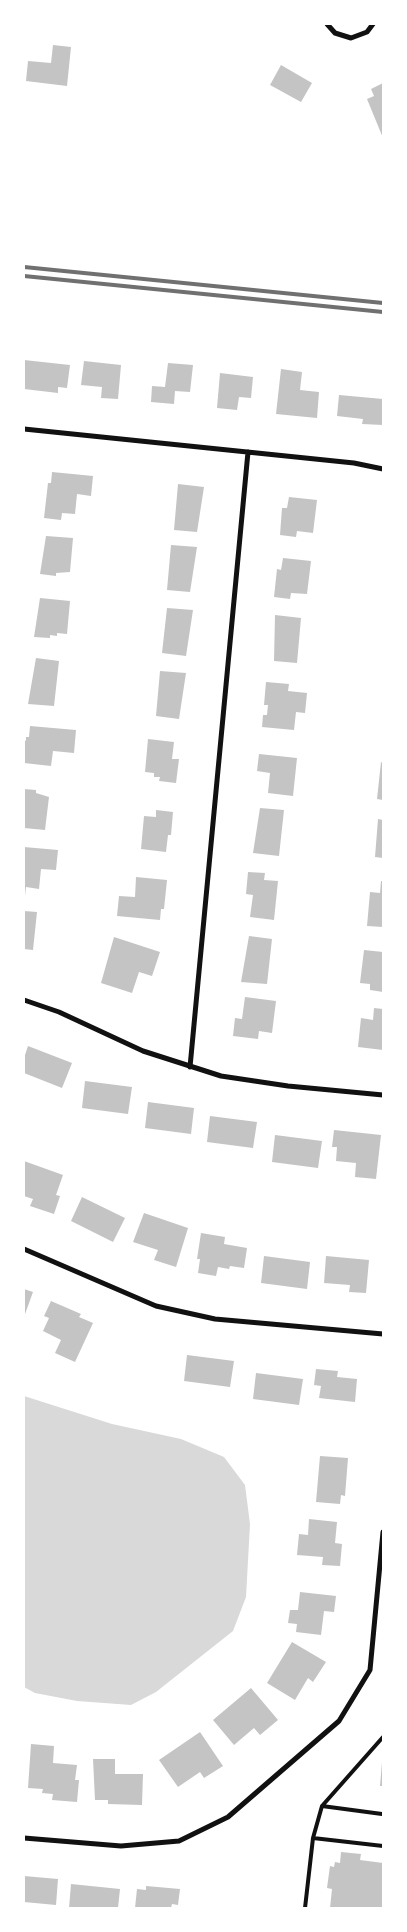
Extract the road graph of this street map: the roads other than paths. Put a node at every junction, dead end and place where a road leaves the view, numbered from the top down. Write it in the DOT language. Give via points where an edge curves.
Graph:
graph roads {
  1 [pos="327,24"];
  2 [pos="373,24"];
  3 [pos="24,429"];
  4 [pos="248,452"];
  5 [pos="383,469"];
  6 [pos="24,1000"];
  7 [pos="190,1067"];
  8 [pos="383,1095"];
  9 [pos="24,1249"];
  10 [pos="383,1334"];
  11 [pos="383,1532"];
  12 [pos="381,1584"];
  13 [pos="383,1737"];
  14 [pos="322,1806"];
  15 [pos="382,1814"];
  16 [pos="24,1838"];
  17 [pos="314,1838"];
  18 [pos="383,1846"];
  19 [pos="305,1908"];
  1 -- 2 [label="street" via="335,33 351,38 367,32"];
  3 -- 4 [label="street"];
  4 -- 5 [label="street"];
  4 -- 7 [label="street"];
  6 -- 7 [label="street"];
  7 -- 8 [label="street" via="253,1082"];
  9 -- 10 [label="street" via="164,1308 215,1319"];
  11 -- 12 [label="street"];
  12 -- 16 [label="street" via="370,1670 339,1721 228,1817 179,1841 170,1842 121,1846"];
  13 -- 14 [label="lane"];
  14 -- 15 [label="lane"];
  14 -- 17 [label="lane"];
  17 -- 18 [label="lane"];
  17 -- 19 [label="lane"];
}
